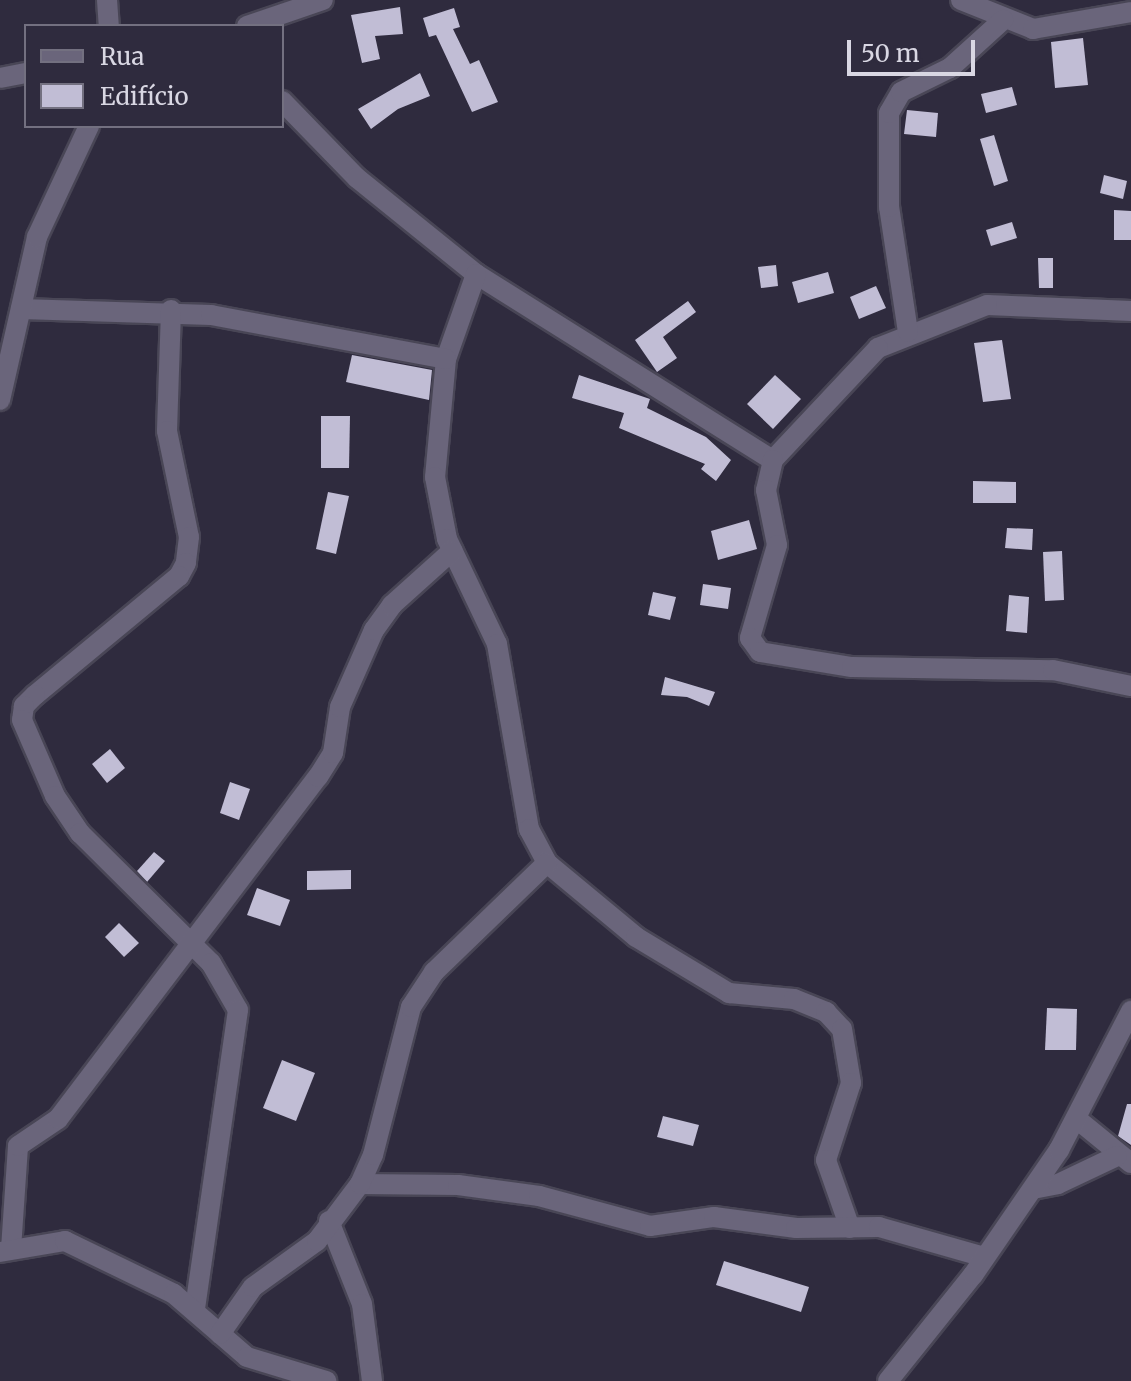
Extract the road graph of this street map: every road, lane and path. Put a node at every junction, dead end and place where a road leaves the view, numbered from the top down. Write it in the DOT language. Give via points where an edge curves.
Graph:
graph roads {
  1 [pos="107,0"];
  2 [pos="323,0"];
  3 [pos="961,0"];
  4 [pos="1131,12"];
  5 [pos="1003,20"];
  6 [pos="109,24"];
  7 [pos="253,24"];
  8 [pos="24,73"];
  9 [pos="0,78"];
  10 [pos="284,103"];
  11 [pos="88,128"];
  12 [pos="476,274"];
  13 [pos="21,309"];
  14 [pos="171,310"];
  15 [pos="1131,311"];
  16 [pos="908,332"];
  17 [pos="7,343"];
  18 [pos="446,359"];
  19 [pos="0,400"];
  20 [pos="773,460"];
  21 [pos="452,551"];
  22 [pos="1131,686"];
  23 [pos="547,863"];
  24 [pos="192,943"];
  25 [pos="1131,1011"];
  26 [pos="1078,1120"];
  27 [pos="1124,1160"];
  28 [pos="360,1184"];
  29 [pos="1033,1189"];
  30 [pos="329,1221"];
  31 [pos="850,1228"];
  32 [pos="5,1250"];
  33 [pos="984,1257"];
  34 [pos="195,1310"];
  35 [pos="220,1334"];
  36 [pos="326,1381"];
  37 [pos="372,1381"];
  38 [pos="888,1381"];
  1 -- 6 [label="street"];
  2 -- 7 [label="street"];
  3 -- 5 [label="street"];
  4 -- 5 [label="street" via="1061,28 1033,29"];
  5 -- 16 [label="street" via="950,68 901,92 889,113 889,207"];
  8 -- 9 [label="street"];
  10 -- 12 [label="street" via="357,178"];
  11 -- 13 [label="street" via="37,237"];
  12 -- 18 [label="street"];
  12 -- 20 [label="street"];
  13 -- 14 [label="street"];
  13 -- 17 [label="street"];
  14 -- 18 [label="street"];
  14 -- 24 [label="street" via="167,431 189,537 186,563 179,576 35,695 24,706 22,720 55,796 80,833"];
  15 -- 16 [label="street" via="987,305"];
  16 -- 20 [label="street" via="878,348"];
  17 -- 19 [label="street"];
  18 -- 21 [label="street" via="435,477"];
  20 -- 22 [label="street" via="766,490 777,545 750,638 753,648 852,667 1053,670"];
  21 -- 23 [label="street" via="497,644 529,829"];
  21 -- 24 [label="street" via="392,605 374,630 340,707 333,753"];
  23 -- 28 [label="street" via="434,972 411,1007"];
  23 -- 31 [label="street" via="636,937 729,993 794,999 826,1012 842,1029 851,1083 826,1160"];
  24 -- 32 [label="street" via="58,1119 18,1146"];
  24 -- 34 [label="street" via="229,987 238,1010"];
  25 -- 26 [label="street"];
  26 -- 27 [label="street"];
  26 -- 29 [label="street"];
  27 -- 29 [label="street"];
  28 -- 30 [label="street"];
  28 -- 31 [label="street" via="499,1191 650,1226 714,1217 796,1228"];
  29 -- 33 [label="street"];
  30 -- 35 [label="street" via="300,1256 253,1287"];
  30 -- 37 [label="street" via="362,1304"];
  31 -- 33 [label="street" via="879,1227"];
  32 -- 34 [label="street" via="65,1241"];
  33 -- 38 [label="street"];
  34 -- 35 [label="street"];
  35 -- 36 [label="street" via="247,1357"];
}
